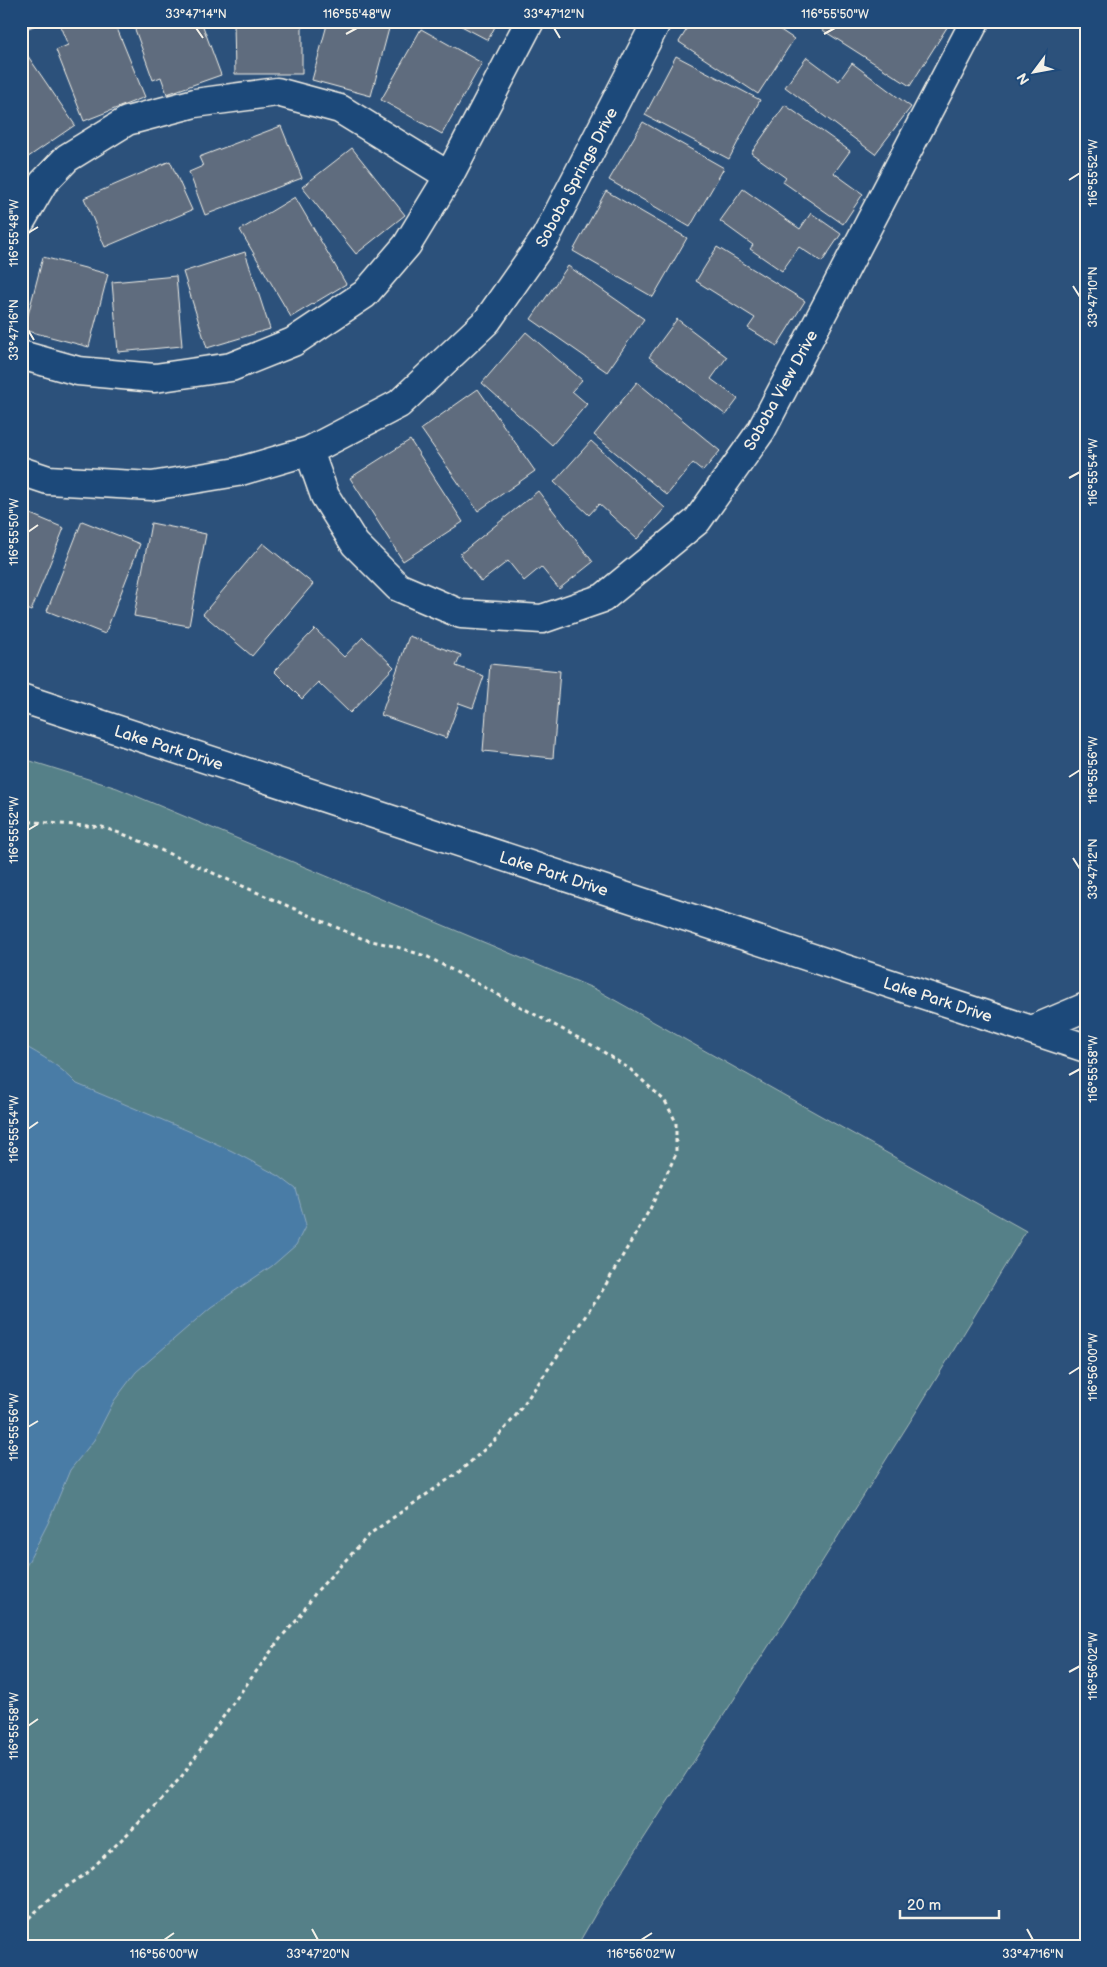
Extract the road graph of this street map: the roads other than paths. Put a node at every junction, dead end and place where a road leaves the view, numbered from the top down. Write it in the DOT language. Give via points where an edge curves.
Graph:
graph roads {
  1 [pos="530,21"];
  2 [pos="657,21"];
  3 [pos="975,21"];
  4 [pos="449,176"];
  5 [pos="21,221"];
  6 [pos="21,355"];
  7 [pos="309,450"];
  8 [pos="21,471"];
  9 [pos="21,698"];
  10 [pos="1086,1007"];
  11 [pos="1032,1030"];
  12 [pos="1086,1048"];
  1 -- 4 [label="street"];
  2 -- 7 [label="street, Soboba Springs Drive" via="546,237 487,321 399,404"];
  3 -- 7 [label="street, Soboba View Drive" via="761,431 697,521 603,598 542,619 461,614 398,587 355,544 325,496"];
  4 -- 5 [label="street" via="340,109 277,92 195,104 126,121 67,158 43,183"];
  4 -- 6 [label="street" via="407,245 365,294 292,342 231,367 155,378 78,371"];
  7 -- 8 [label="street, Soboba Springs Drive" via="237,472 152,486 48,480"];
  9 -- 11 [label="street, Lake Park Drive"];
  10 -- 11 [label="street"];
  11 -- 12 [label="street, Lake Park Drive"];
}
